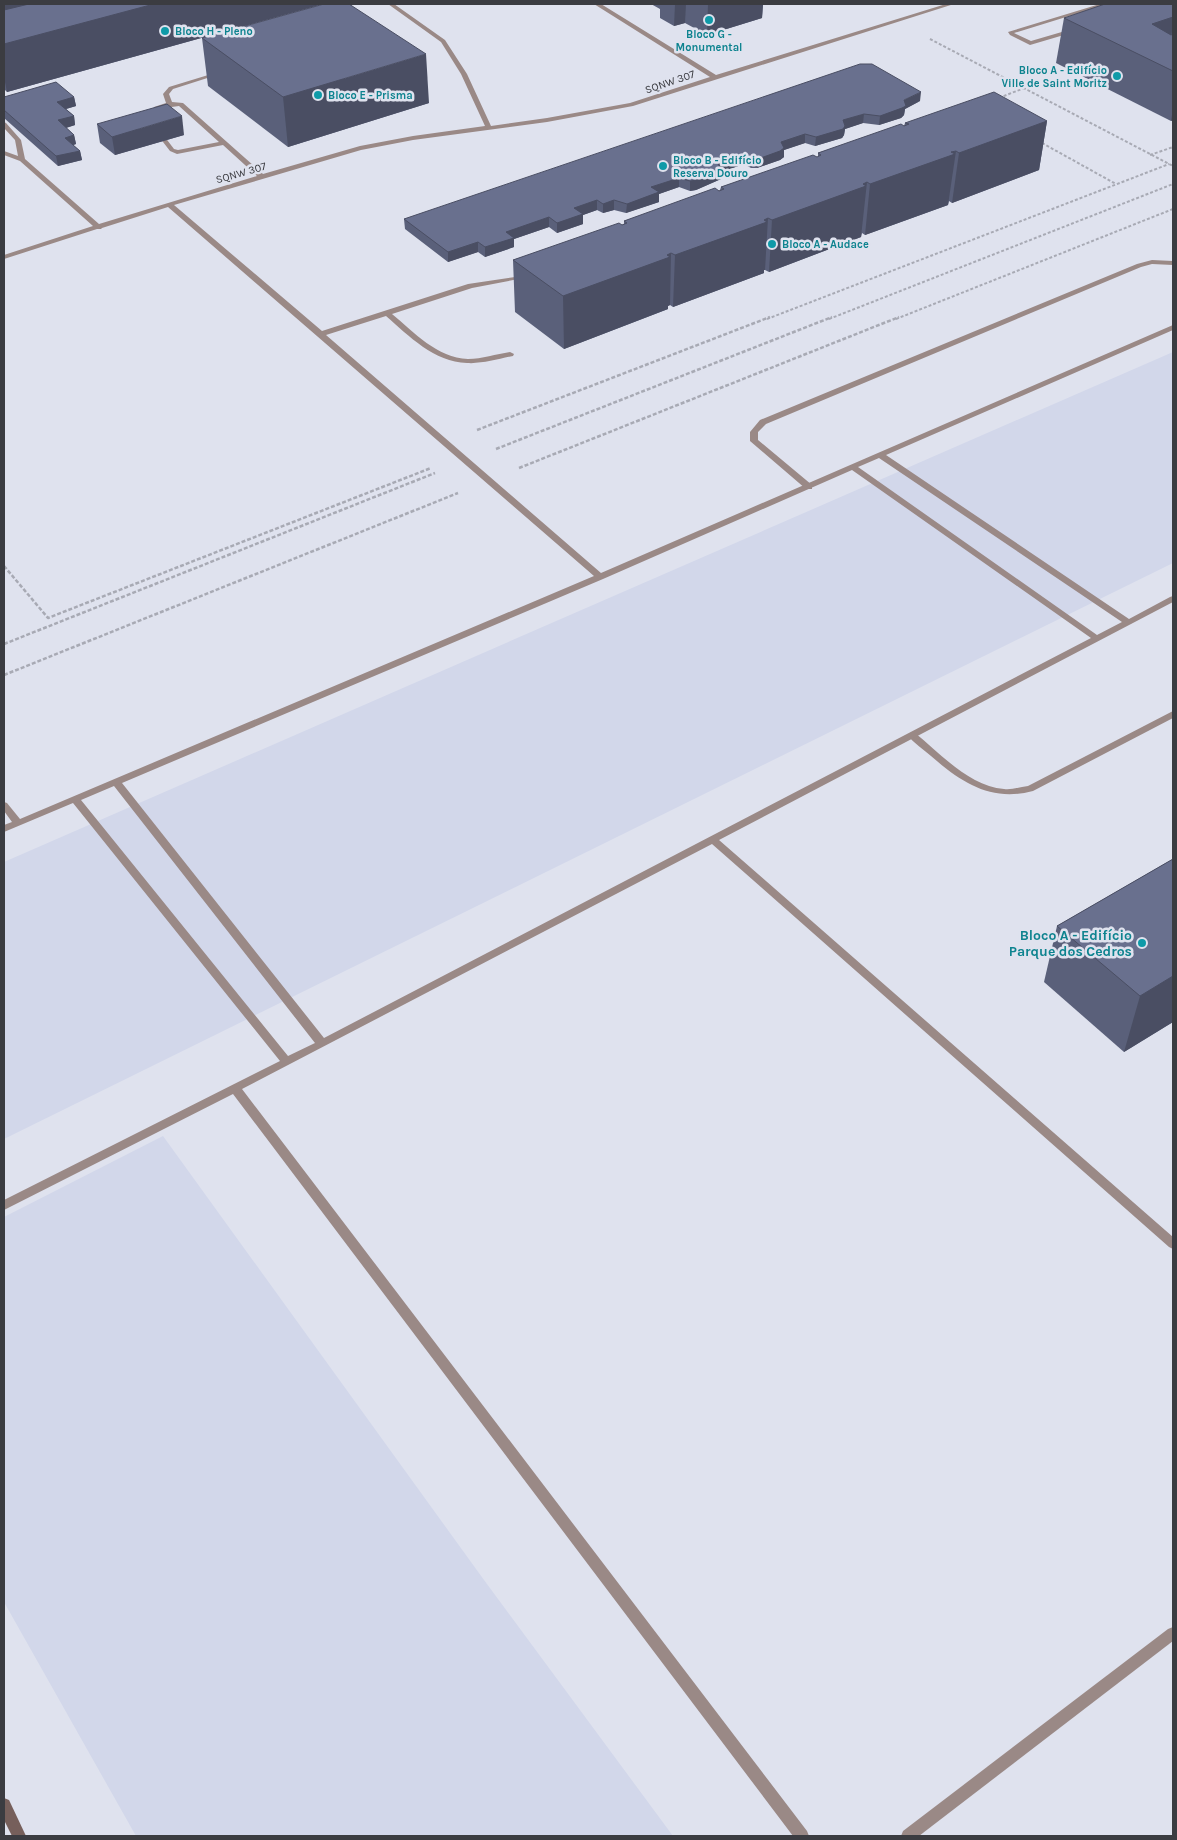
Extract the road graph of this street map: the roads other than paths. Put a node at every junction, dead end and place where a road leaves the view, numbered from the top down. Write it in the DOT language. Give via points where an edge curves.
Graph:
graph roads {
  1 [pos="391,4"];
  2 [pos="597,4"];
  3 [pos="951,4"];
  4 [pos="1105,4"];
  5 [pos="1113,7"];
  6 [pos="1081,28"];
  7 [pos="225,71"];
  8 [pos="715,76"];
  9 [pos="170,104"];
  10 [pos="150,109"];
  11 [pos="150,121"];
  12 [pos="4,124"];
  13 [pos="489,128"];
  14 [pos="224,143"];
  15 [pos="4,153"];
  16 [pos="22,160"];
  17 [pos="262,177"];
  18 [pos="169,204"];
  19 [pos="99,228"];
  20 [pos="4,257"];
  21 [pos="1173,263"];
  22 [pos="538,273"];
  23 [pos="387,313"];
  24 [pos="1173,327"];
  25 [pos="322,334"];
  26 [pos="510,354"];
  27 [pos="880,456"];
  28 [pos="853,467"];
  29 [pos="809,487"];
  30 [pos="600,576"];
  31 [pos="1173,599"];
  32 [pos="1128,622"];
  33 [pos="1096,638"];
  34 [pos="1173,714"];
  35 [pos="912,735"];
  36 [pos="116,782"];
  37 [pos="75,799"];
  38 [pos="4,805"];
  39 [pos="18,823"];
  40 [pos="4,829"];
  41 [pos="714,841"];
  42 [pos="322,1044"];
  43 [pos="287,1062"];
  44 [pos="235,1088"];
  45 [pos="4,1205"];
  46 [pos="1173,1244"];
  47 [pos="1173,1633"];
  48 [pos="4,1805"];
  49 [pos="20,1836"];
  50 [pos="802,1836"];
  51 [pos="908,1836"];
  1 -- 13 [label="street" via="443,41 464,74"];
  2 -- 8 [label="street"];
  3 -- 8 [label="street, SQNW 307"];
  4 -- 5 [label="street"];
  4 -- 6 [label="street" via="1011,32 1026,42 1034,43"];
  7 -- 9 [label="street" via="171,88 166,94"];
  8 -- 13 [label="street, SQNW 307" via="631,105"];
  9 -- 10 [label="street"];
  9 -- 14 [label="street" via="181,104"];
  11 -- 14 [label="street" via="177,152"];
  12 -- 16 [label="street" via="18,140"];
  13 -- 17 [label="street, SQNW 307" via="360,148"];
  14 -- 17 [label="street"];
  15 -- 16 [label="street"];
  16 -- 19 [label="street"];
  17 -- 18 [label="street, SQNW 307"];
  18 -- 19 [label="street, SQNW 307"];
  18 -- 25 [label="street"];
  19 -- 20 [label="street, SQNW 307"];
  21 -- 29 [label="street" via="1139,265 763,422 754,432 754,441"];
  22 -- 23 [label="street" via="471,286"];
  23 -- 25 [label="street"];
  23 -- 26 [label="street" via="441,356 468,361"];
  24 -- 27 [label="street"];
  25 -- 30 [label="street"];
  27 -- 28 [label="street"];
  27 -- 32 [label="street"];
  28 -- 29 [label="street"];
  28 -- 33 [label="street"];
  29 -- 30 [label="street"];
  30 -- 36 [label="street"];
  31 -- 32 [label="street"];
  32 -- 33 [label="street"];
  33 -- 35 [label="street"];
  34 -- 35 [label="street" via="1030,790 1004,792 985,788 966,779"];
  35 -- 41 [label="street"];
  36 -- 37 [label="street"];
  36 -- 42 [label="street"];
  37 -- 39 [label="street"];
  37 -- 43 [label="street"];
  38 -- 39 [label="street"];
  39 -- 40 [label="street"];
  41 -- 42 [label="street"];
  41 -- 46 [label="street"];
  42 -- 43 [label="street"];
  43 -- 44 [label="street"];
  44 -- 45 [label="street"];
  44 -- 50 [label="street"];
  47 -- 51 [label="street"];
  48 -- 49 [label="street"];
}
